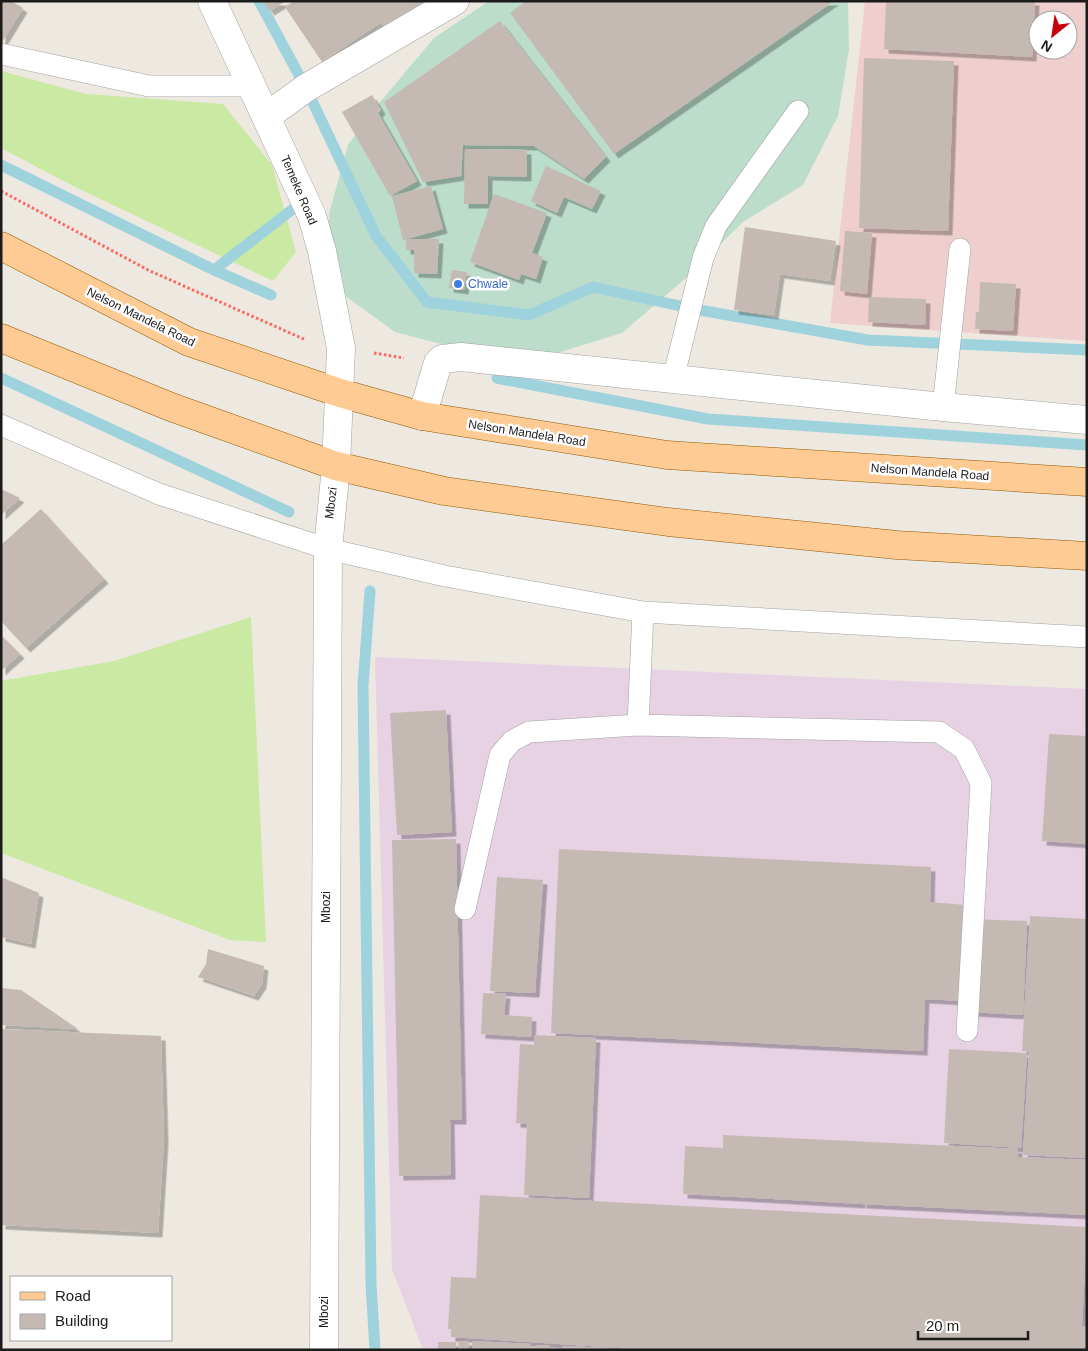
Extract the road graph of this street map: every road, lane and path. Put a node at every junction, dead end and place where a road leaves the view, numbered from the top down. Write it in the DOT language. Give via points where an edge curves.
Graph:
graph roads {
  1 [pos="212,1"];
  2 [pos="455,1"];
  3 [pos="1,54"];
  4 [pos="252,86"];
  5 [pos="798,111"];
  6 [pos="267,116"];
  7 [pos="1,246"];
  8 [pos="960,249"];
  9 [pos="1,338"];
  10 [pos="673,379"];
  11 [pos="340,392"];
  12 [pos="943,407"];
  13 [pos="422,416"];
  14 [pos="1087,420"];
  15 [pos="1,425"];
  16 [pos="336,466"];
  17 [pos="1087,482"];
  18 [pos="328,549"];
  19 [pos="1087,556"];
  20 [pos="643,612"];
  21 [pos="1087,637"];
  22 [pos="638,725"];
  23 [pos="465,909"];
  24 [pos="968,1031"];
  25 [pos="324,1350"];
  1 -- 4 [label="street, Temeke Road"];
  2 -- 6 [label="street" via="306,88"];
  3 -- 4 [label="lane" via="149,86"];
  4 -- 6 [label="street, Temeke Road"];
  5 -- 10 [label="lane" via="716,226 704,258"];
  6 -- 11 [label="street, Temeke Road" via="312,216 322,251 341,348"];
  7 -- 11 [label="main road, Nelson Mandela Road" via="190,342"];
  8 -- 12 [label="lane"];
  9 -- 16 [label="main road" via="171,407"];
  10 -- 12 [label="street"];
  10 -- 13 [label="street" via="452,357 438,363"];
  11 -- 13 [label="main road, Nelson Mandela Road"];
  11 -- 16 [label="street, Temeke Road"];
  12 -- 14 [label="street"];
  13 -- 17 [label="main road, Nelson Mandela Road" via="667,455"];
  15 -- 18 [label="lane" via="159,494"];
  16 -- 18 [label="street, Mbozi"];
  16 -- 19 [label="main road" via="444,491 668,522 897,545"];
  18 -- 20 [label="lane" via="445,576"];
  18 -- 25 [label="street, Mbozi"];
  20 -- 21 [label="lane"];
  20 -- 22 [label="lane"];
  22 -- 23 [label="lane" via="528,732 512,741 500,755"];
  22 -- 24 [label="lane" via="939,732 964,749 981,783"];
}
